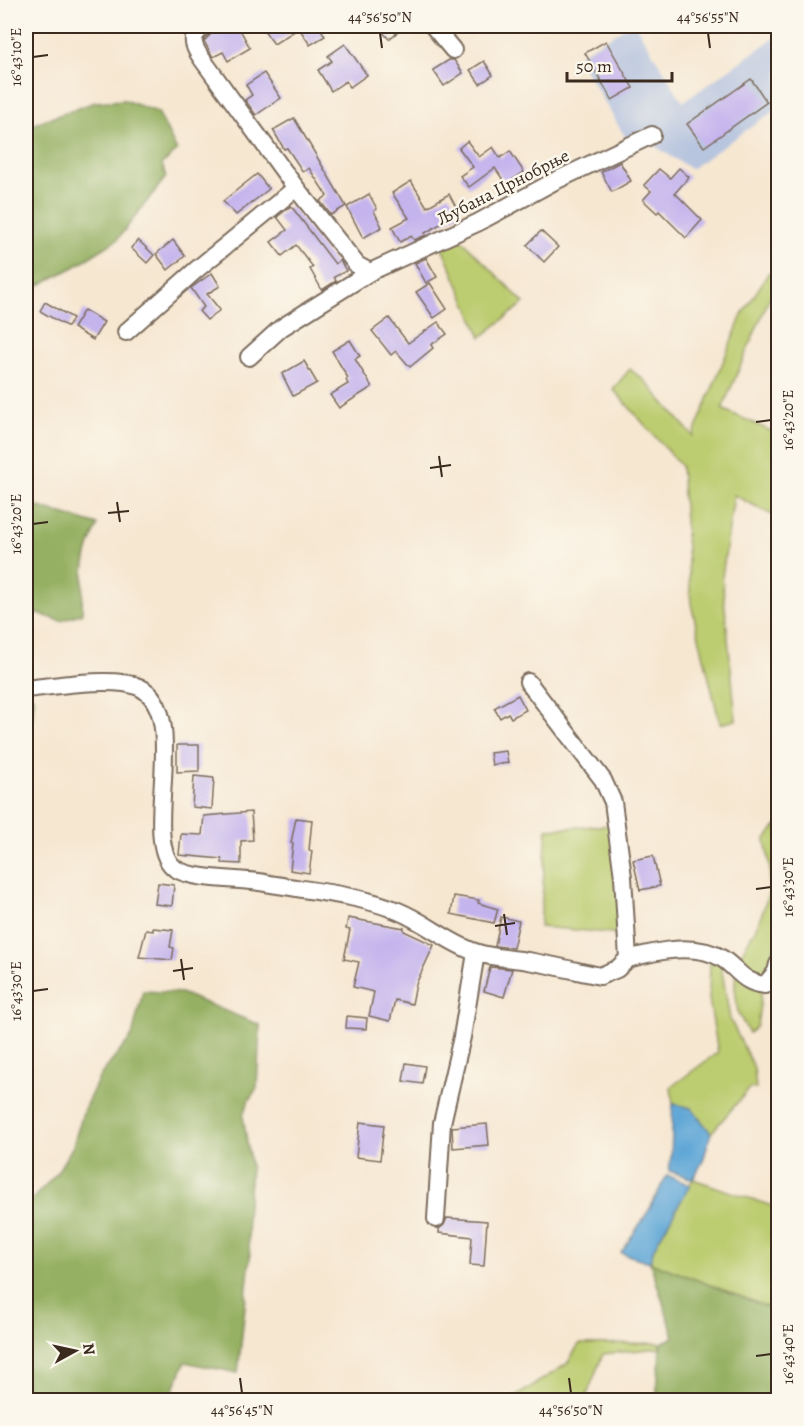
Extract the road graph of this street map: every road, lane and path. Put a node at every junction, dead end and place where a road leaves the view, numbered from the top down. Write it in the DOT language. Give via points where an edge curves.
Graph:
graph roads {
  1 [pos="205,26"];
  2 [pos="433,26"];
  3 [pos="453,50"];
  4 [pos="652,135"];
  5 [pos="296,188"];
  6 [pos="370,272"];
  7 [pos="126,332"];
  8 [pos="249,357"];
  9 [pos="528,682"];
  10 [pos="26,689"];
  11 [pos="476,953"];
  12 [pos="628,959"];
  13 [pos="778,964"];
  14 [pos="436,1219"];
  1 -- 5 [label="street" via="197,31 195,48"];
  2 -- 3 [label="street"];
  4 -- 6 [label="street, Љубана Црнобрње"];
  5 -- 6 [label="street" via="357,265"];
  5 -- 7 [label="street"];
  6 -- 8 [label="street, Љубана Црнобрње" via="281,328"];
  9 -- 12 [label="street" via="603,780 613,802"];
  10 -- 11 [label="street" via="118,683 138,687 152,697 160,710 163,729 165,856 174,868 189,874 367,901 400,911"];
  11 -- 12 [label="street" via="600,976"];
  11 -- 14 [label="street" via="442,1123"];
  12 -- 13 [label="street" via="651,952 694,950 722,958 752,984 765,985"];
}
